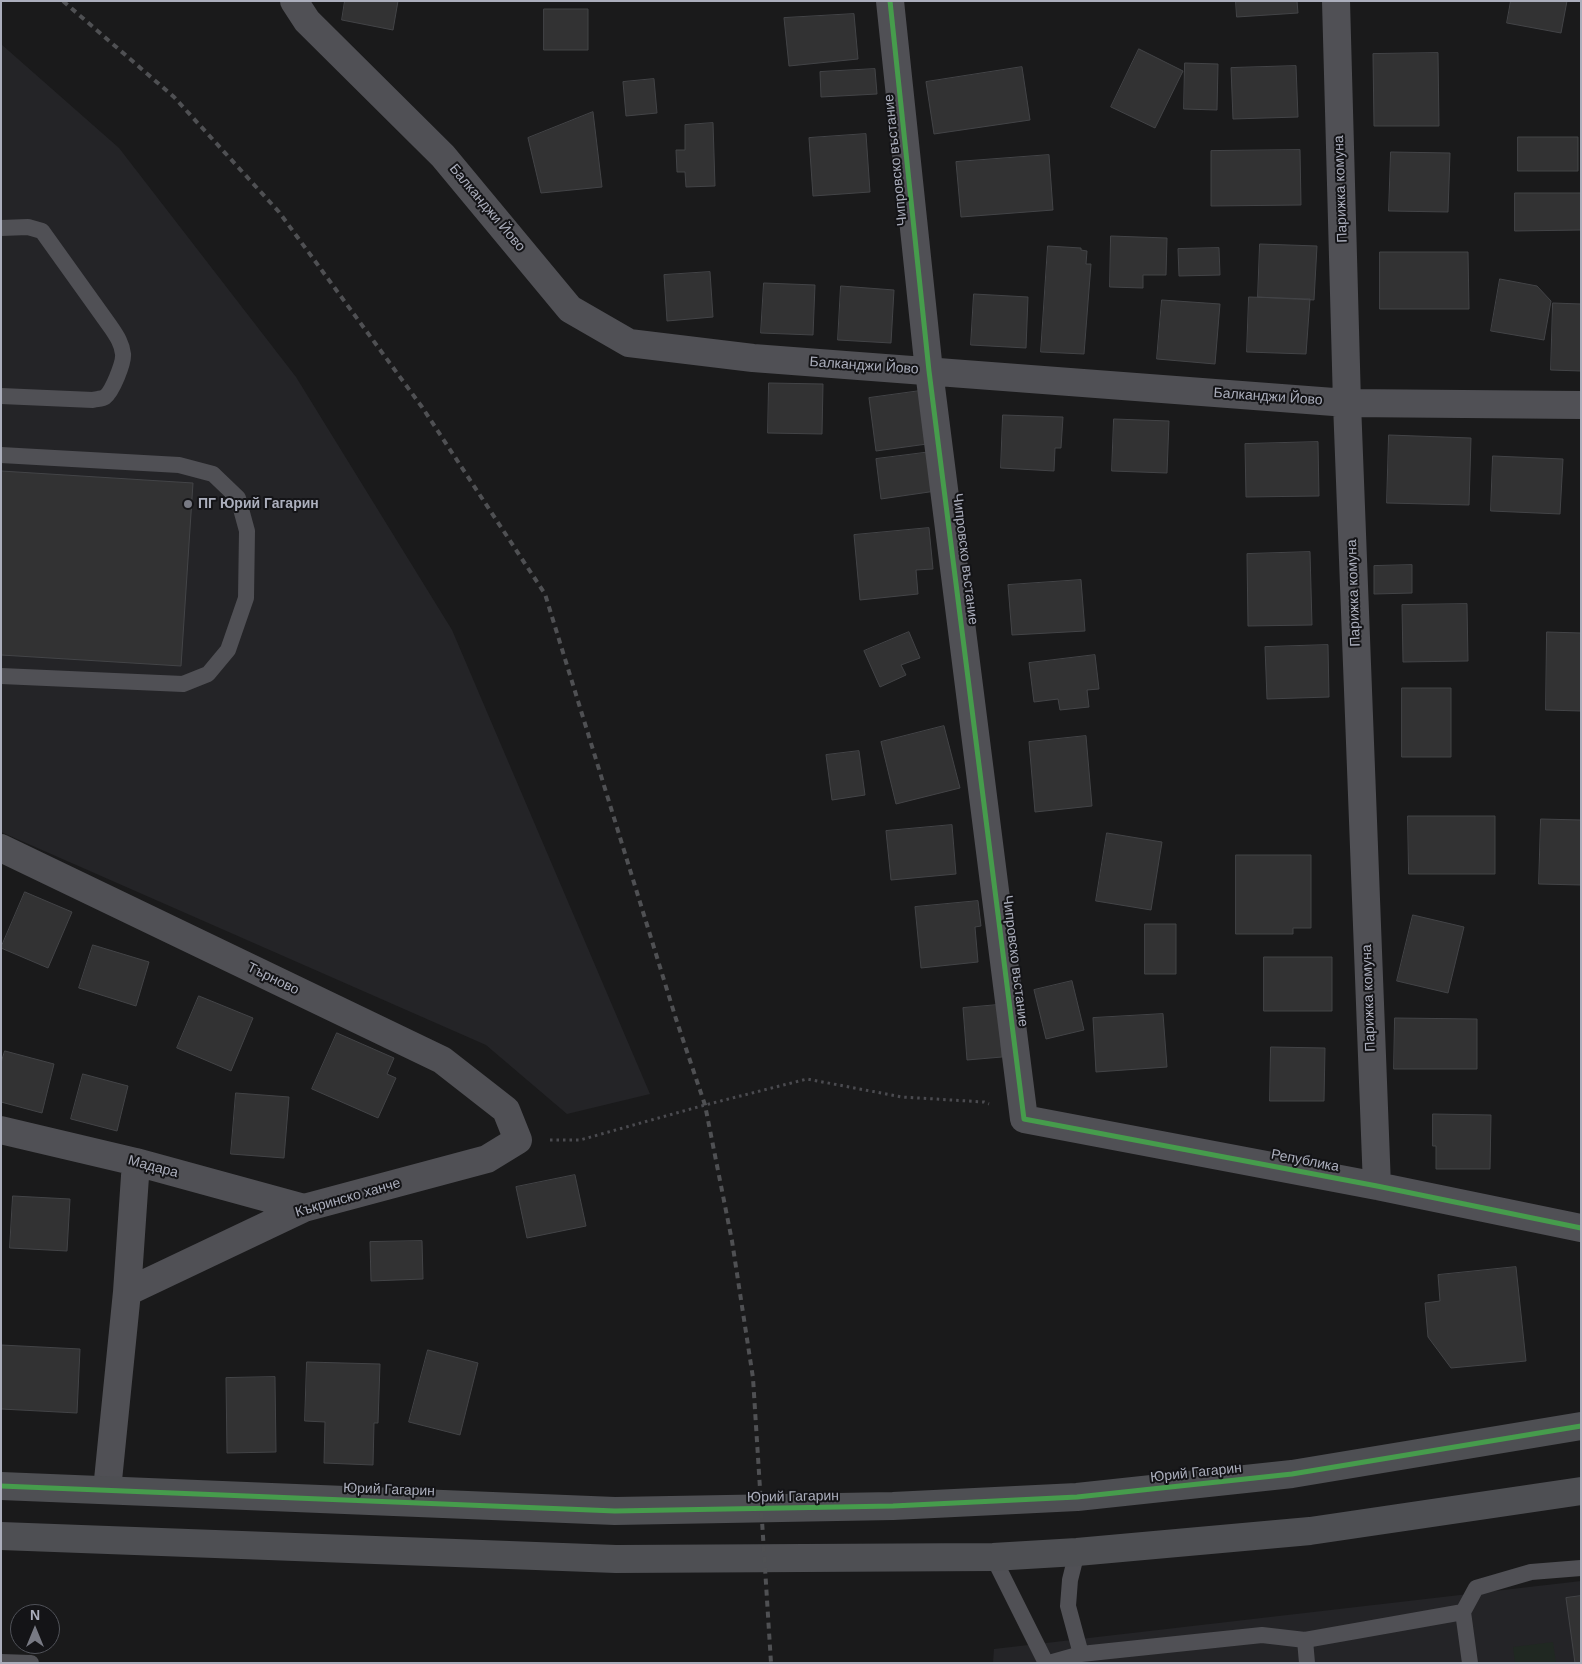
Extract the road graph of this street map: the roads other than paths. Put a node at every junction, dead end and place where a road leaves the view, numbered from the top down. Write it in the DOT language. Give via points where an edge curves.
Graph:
graph roads {
  1 [pos="294,1"];
  2 [pos="890,1"];
  3 [pos="1336,1"];
  4 [pos="1,228"];
  5 [pos="930,371"];
  6 [pos="1,396"];
  7 [pos="1347,403"];
  8 [pos="1581,405"];
  9 [pos="1,455"];
  10 [pos="1,676"];
  11 [pos="1,848"];
  12 [pos="1024,1119"];
  13 [pos="1,1130"];
  14 [pos="518,1140"];
  15 [pos="136,1162"];
  16 [pos="1376,1186"];
  17 [pos="304,1208"];
  18 [pos="1581,1228"];
  19 [pos="127,1292"];
  20 [pos="1581,1426"];
  21 [pos="1,1486"];
  22 [pos="107,1490"];
  23 [pos="1581,1492"];
  24 [pos="1,1536"];
  25 [pos="1077,1552"];
  26 [pos="993,1557"];
  27 [pos="1581,1568"];
  28 [pos="1462,1612"];
  29 [pos="1305,1640"];
  30 [pos="1081,1654"];
  31 [pos="1,1662"];
  32 [pos="31,1663"];
  33 [pos="1047,1663"];
  34 [pos="1308,1663"];
  35 [pos="1470,1663"];
  1 -- 5 [label="street, Балканджи Йово" via="307,21 443,156 570,309 629,343 753,358"];
  2 -- 5 [label="street, Чипровско въстание"];
  3 -- 7 [label="street, Парижка комуна"];
  4 -- 6 [label="lane" via="28,227 42,231 110,326 124,356 105,397 93,400"];
  5 -- 7 [label="street, Балканджи Йово"];
  5 -- 12 [label="street, Чипровско въстание"];
  7 -- 8 [label="street, Балканджи Йово"];
  7 -- 16 [label="street, Парижка комуна"];
  9 -- 10 [label="lane" via="179,465 213,474 238,498 247,532 246,598 228,650 208,674 183,684"];
  11 -- 14 [label="street, Търново" via="442,1060 506,1110"];
  12 -- 16 [label="street, Република"];
  13 -- 15 [label="street, Мадара"];
  14 -- 17 [label="street, Къкринско ханче" via="487,1159"];
  15 -- 17 [label="street, Мадара"];
  15 -- 19 [label="street"];
  16 -- 18 [label="street, Република"];
  17 -- 19 [label="street, Къкринско ханче"];
  19 -- 22 [label="street"];
  20 -- 22 [label="street, Юрий Гагарин" via="1292,1474 1077,1498 893,1506 615,1511"];
  21 -- 22 [label="street, Юрий Гагарин"];
  23 -- 25 [label="street" via="1310,1532"];
  24 -- 26 [label="street" via="616,1559"];
  25 -- 26 [label="street"];
  25 -- 30 [label="lane" via="1068,1606"];
  26 -- 33 [label="lane"];
  27 -- 28 [label="lane" via="1530,1572 1476,1588"];
  28 -- 29 [label="lane"];
  28 -- 35 [label="lane"];
  29 -- 30 [label="lane" via="1262,1635"];
  29 -- 34 [label="lane"];
  30 -- 33 [label="lane"];
  31 -- 32 [label="lane"];
}
